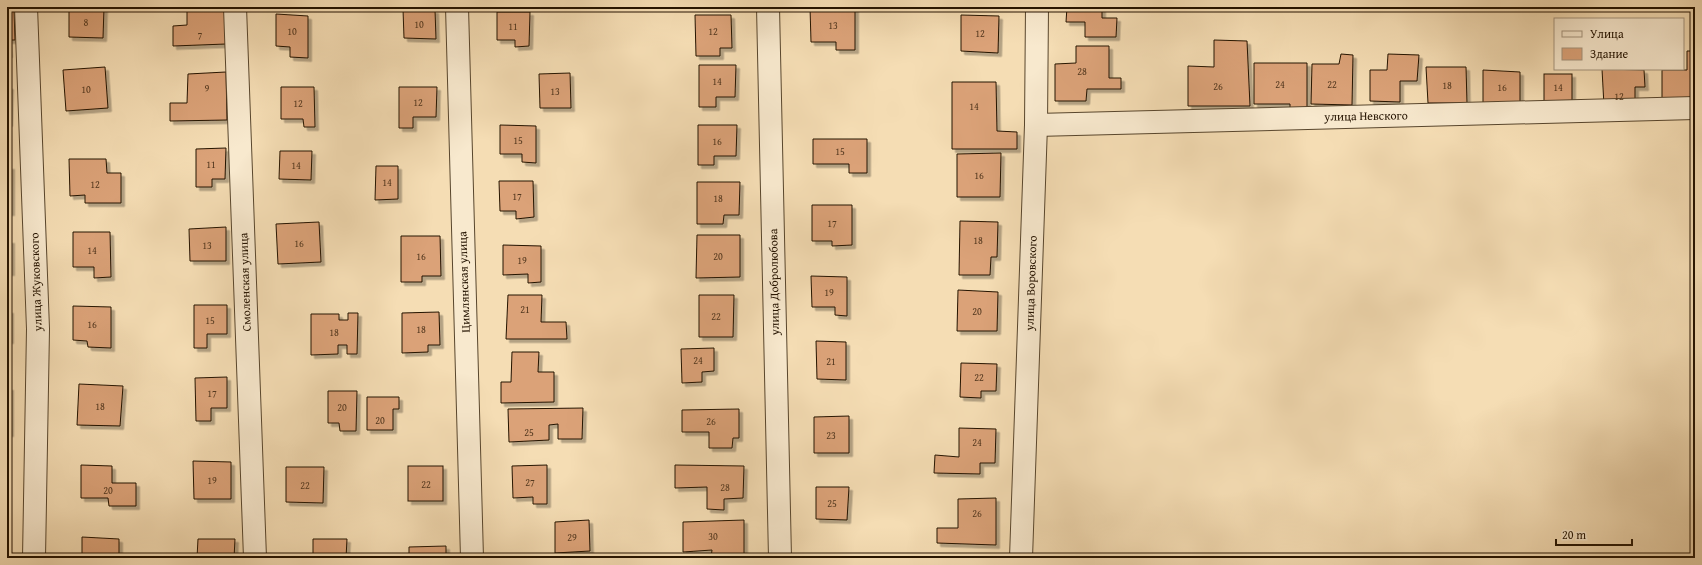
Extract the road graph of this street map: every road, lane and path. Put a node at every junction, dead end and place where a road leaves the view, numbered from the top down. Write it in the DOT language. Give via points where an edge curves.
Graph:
graph roads {
  1 [pos="26,7"];
  2 [pos="235,7"];
  3 [pos="457,7"];
  4 [pos="768,7"];
  5 [pos="1037,7"];
  6 [pos="1695,108"];
  7 [pos="1036,125"];
  8 [pos="34,558"];
  9 [pos="255,558"];
  10 [pos="472,558"];
  11 [pos="780,558"];
  12 [pos="1021,558"];
  1 -- 8 [label="street, улица Жуковского" via="38,329"];
  2 -- 9 [label="street, Смоленская улица"];
  3 -- 10 [label="street, Цимлянская улица"];
  4 -- 11 [label="street, улица Добролюбова"];
  5 -- 7 [label="street, улица Воровского"];
  6 -- 7 [label="street, улица Невского"];
  7 -- 12 [label="street, улица Воровского"];
}
